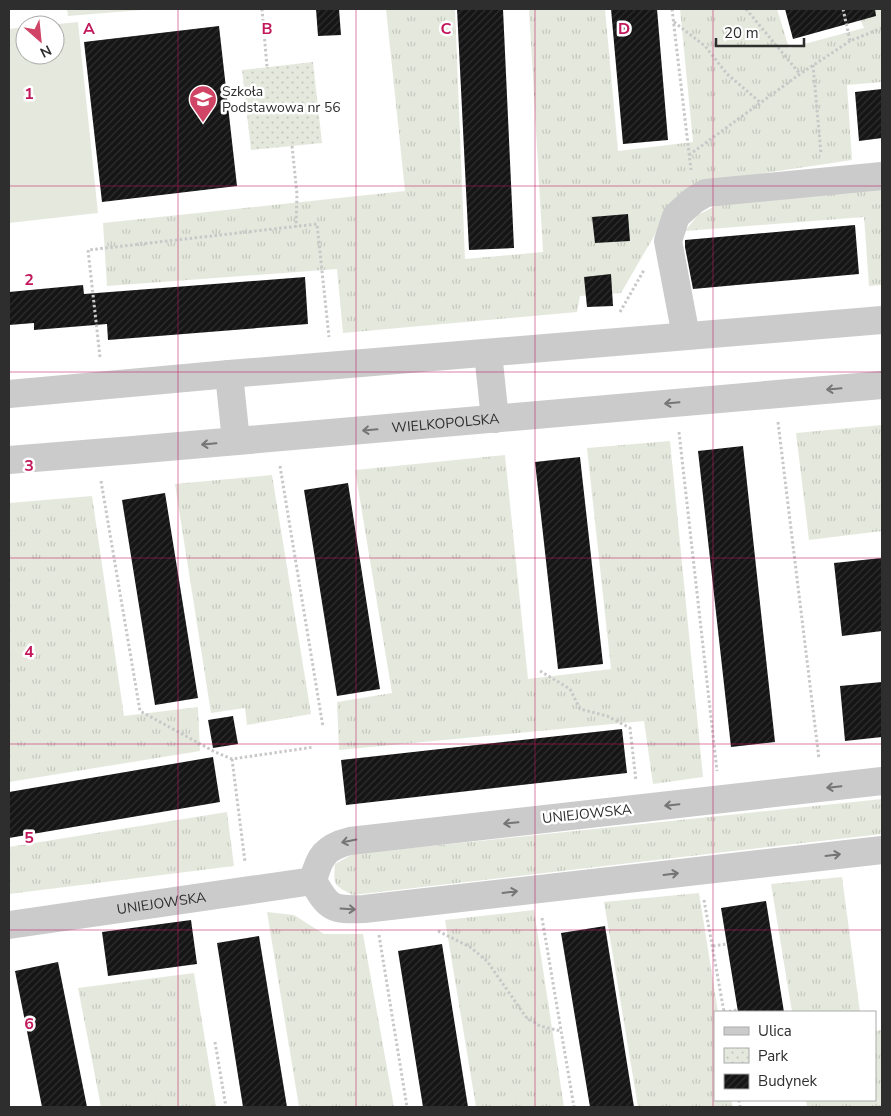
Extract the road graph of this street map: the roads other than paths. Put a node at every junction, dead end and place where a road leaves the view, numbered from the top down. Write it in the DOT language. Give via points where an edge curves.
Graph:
graph roads {
  1 [pos="882,176"];
  2 [pos="882,320"];
  3 [pos="686,336"];
  4 [pos="488,353"];
  5 [pos="229,374"];
  6 [pos="882,385"];
  7 [pos="9,394"];
  8 [pos="495,419"];
  9 [pos="236,441"];
  10 [pos="9,460"];
  11 [pos="882,781"];
  12 [pos="882,850"];
  13 [pos="313,881"];
  14 [pos="9,925"];
  1 -- 3 [label="street" via="718,192 694,200 676,216 668,241"];
  2 -- 3 [label="street"];
  3 -- 4 [label="street"];
  4 -- 5 [label="street"];
  4 -- 8 [label="street"];
  5 -- 7 [label="street"];
  5 -- 9 [label="street"];
  6 -- 8 [label="street, WIELKOPOLSKA, one-way"];
  8 -- 9 [label="street, WIELKOPOLSKA, one-way"];
  9 -- 10 [label="street, WIELKOPOLSKA, one-way"];
  11 -- 13 [label="street, UNIEJOWSKA, one-way" via="350,841 330,848 322,857"];
  13 -- 12 [label="street, one-way" via="327,903 346,910"];
  13 -- 14 [label="street, UNIEJOWSKA"];
}
